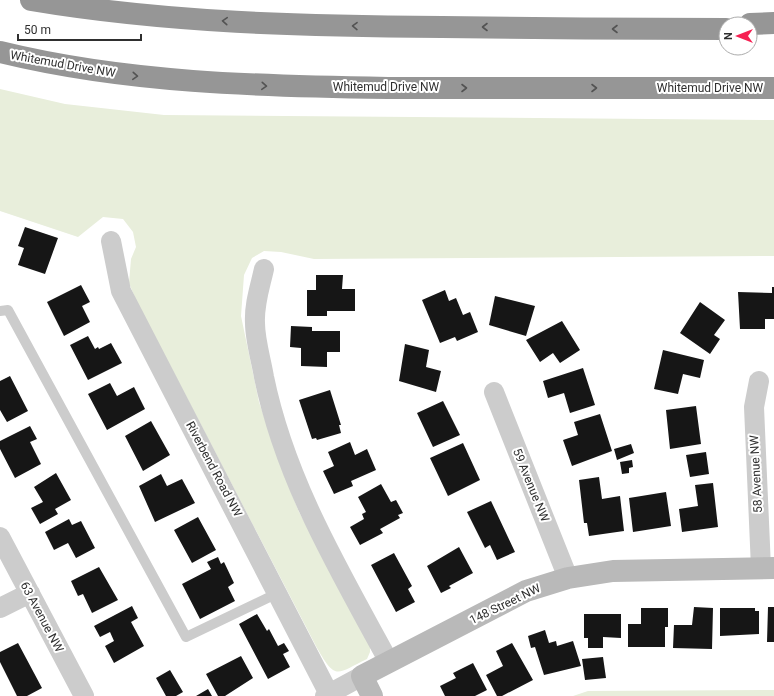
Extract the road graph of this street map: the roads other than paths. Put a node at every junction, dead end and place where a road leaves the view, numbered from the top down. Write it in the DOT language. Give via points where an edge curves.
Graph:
graph roads {
  1 [pos="31,0"];
  2 [pos="774,23"];
  3 [pos="758,24"];
  4 [pos="718,26"];
  5 [pos="654,29"];
  6 [pos="718,29"];
  7 [pos="758,30"];
  8 [pos="774,30"];
  9 [pos="0,52"];
  10 [pos="774,88"];
  11 [pos="111,241"];
  12 [pos="264,269"];
  13 [pos="0,311"];
  14 [pos="759,381"];
  15 [pos="494,392"];
  16 [pos="0,537"];
  17 [pos="768,568"];
  18 [pos="568,578"];
  19 [pos="30,593"];
  20 [pos="278,593"];
  21 [pos="0,608"];
  22 [pos="389,662"];
  23 [pos="362,676"];
  24 [pos="82,695"];
  25 [pos="327,695"];
  26 [pos="372,696"];
  5 -- 1 [label="highway, one-way" via="348,26 237,22 135,14"];
  2 -- 3 [label="highway"];
  4 -- 5 [label="highway"];
  5 -- 6 [label="highway"];
  7 -- 8 [label="highway"];
  9 -- 10 [label="highway, Whitemud Drive NW, one-way" via="36,61 124,75 272,86"];
  11 -- 20 [label="street, Riverbend Road NW" via="121,291"];
  12 -- 22 [label="street" via="257,296 255,323 265,383 276,422 294,476 314,521"];
  13 -- 20 [label="lane" via="8,310 186,637"];
  14 -- 17 [label="street, 58 Avenue NW" via="754,407"];
  15 -- 18 [label="street, 59 Avenue NW"];
  16 -- 19 [label="street, 63 Avenue NW"];
  17 -- 18 [label="street, 148 Street NW" via="613,572"];
  18 -- 22 [label="street, 148 Street NW" via="526,591"];
  19 -- 21 [label="street"];
  19 -- 24 [label="street, 63 Avenue NW"];
  20 -- 25 [label="street, Riverbend Road NW"];
  22 -- 23 [label="street, 148 Street NW"];
  23 -- 25 [label="street, 148 Street NW"];
  23 -- 26 [label="street"];
}
